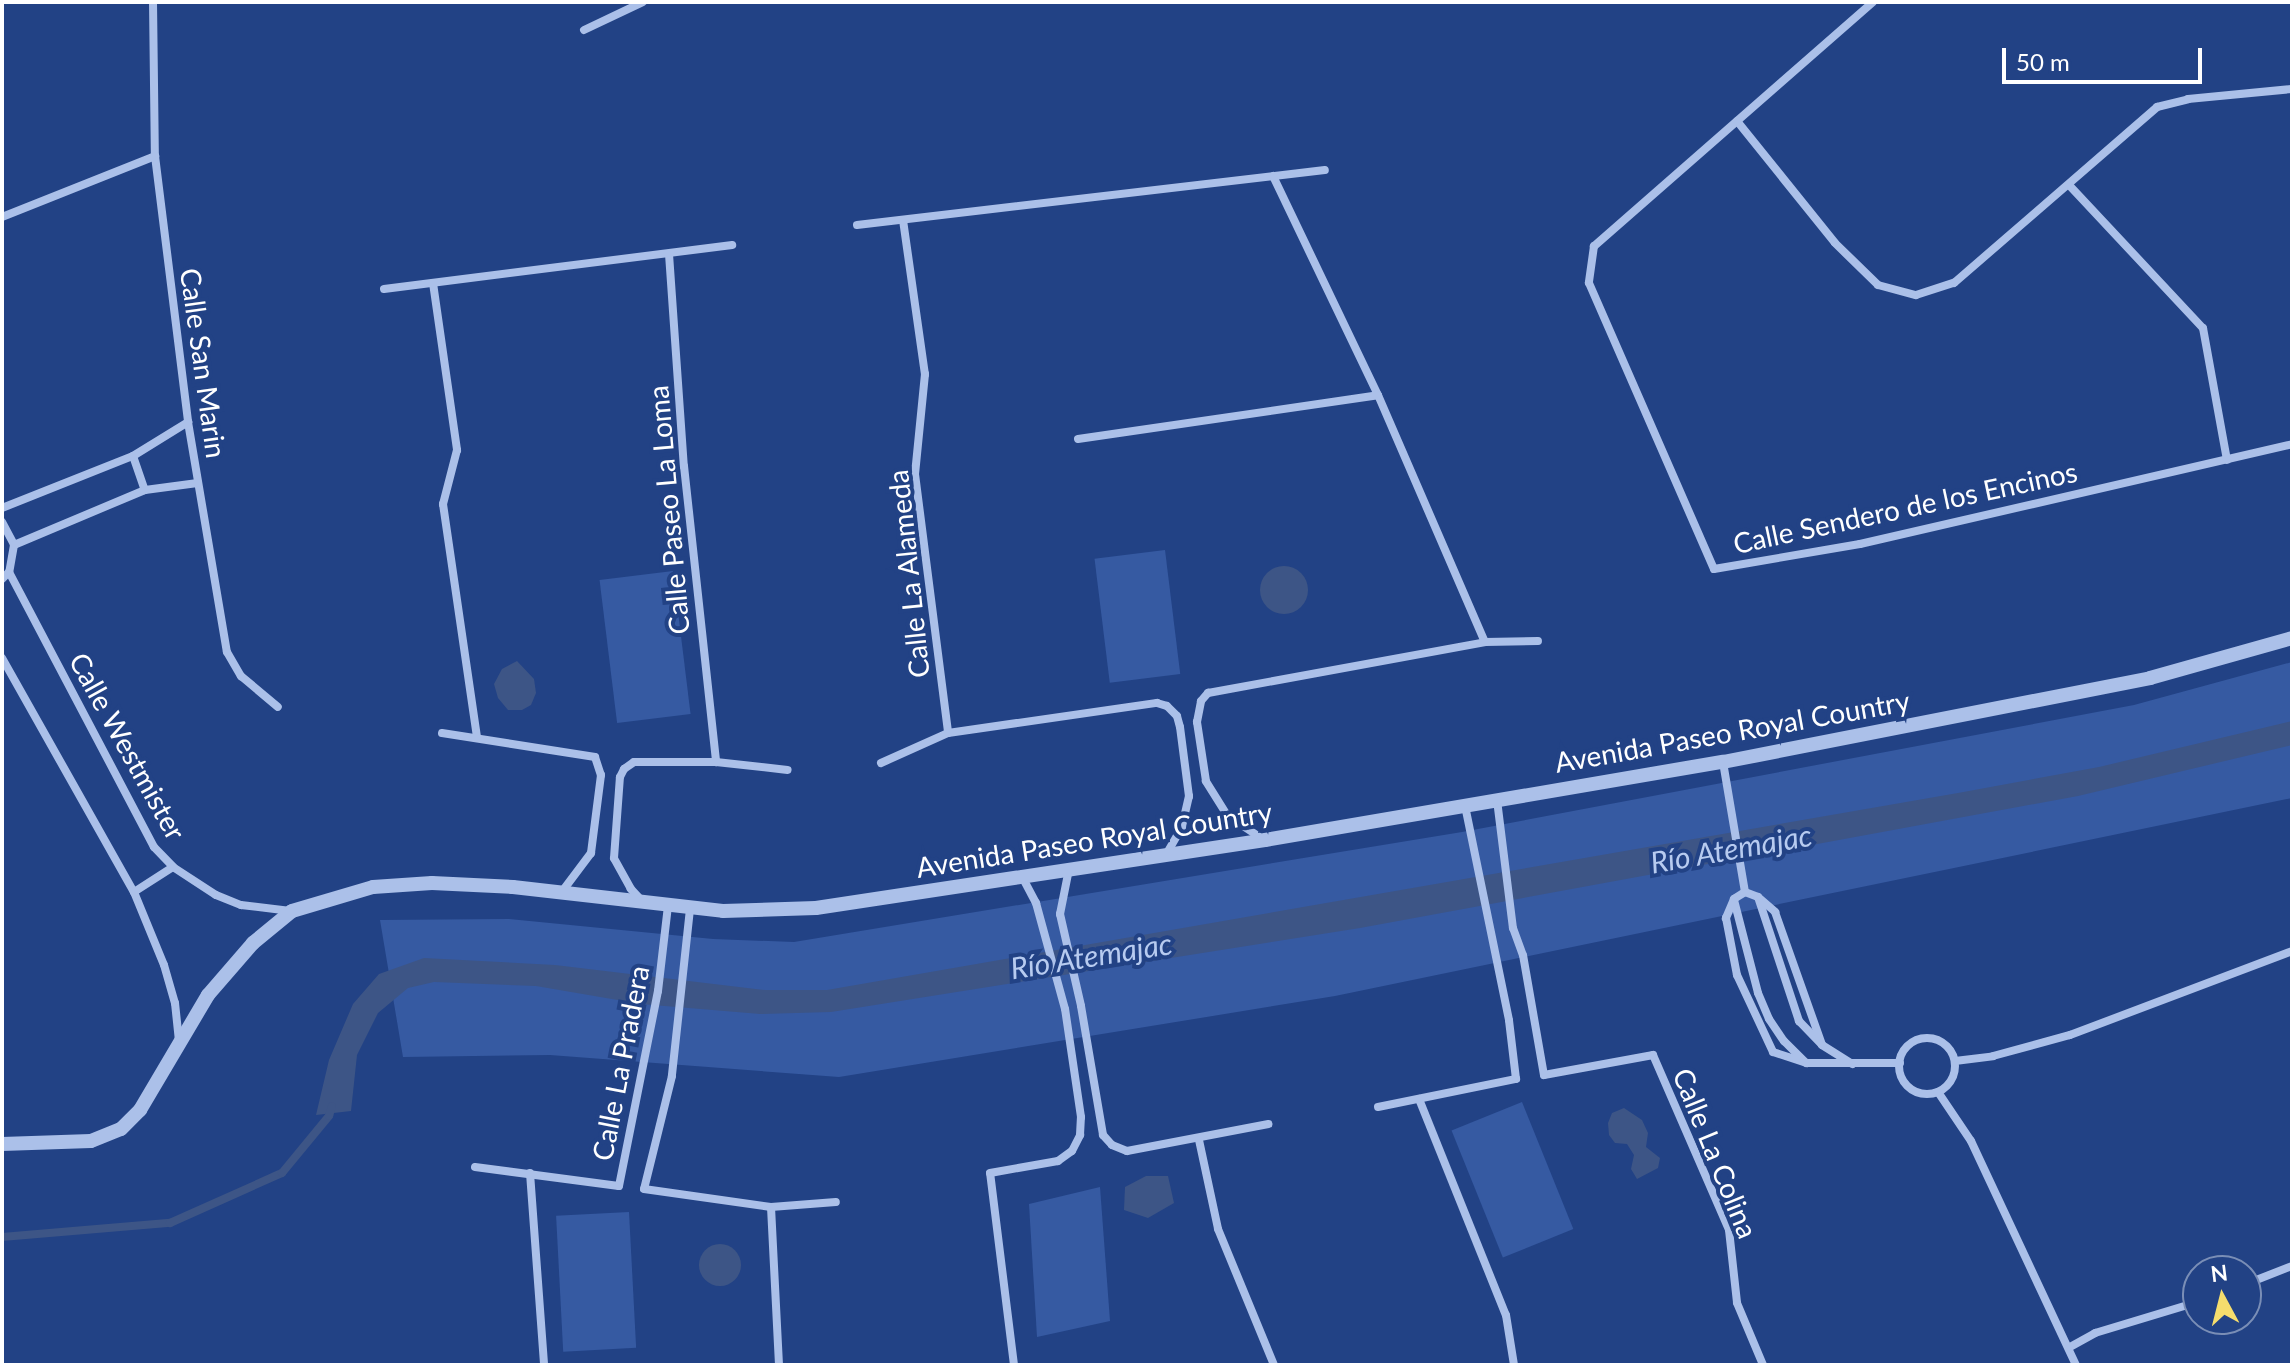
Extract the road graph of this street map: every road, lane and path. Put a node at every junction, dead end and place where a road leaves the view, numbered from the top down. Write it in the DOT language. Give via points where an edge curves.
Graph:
graph roads {
  1 [pos="153,2"];
  2 [pos="643,2"];
  3 [pos="1873,2"];
  4 [pos="584,30"];
  5 [pos="2292,81"];
  6 [pos="2288,88"];
  7 [pos="1737,121"];
  8 [pos="155,156"];
  9 [pos="1325,170"];
  10 [pos="1273,176"];
  11 [pos="2069,185"];
  12 [pos="2,217"];
  13 [pos="903,220"];
  14 [pos="857,225"];
  15 [pos="732,245"];
  16 [pos="669,254"];
  17 [pos="433,283"];
  18 [pos="384,289"];
  19 [pos="1378,395"];
  20 [pos="188,422"];
  21 [pos="1078,439"];
  22 [pos="2292,444"];
  23 [pos="133,456"];
  24 [pos="2227,460"];
  25 [pos="198,483"];
  26 [pos="145,490"];
  27 [pos="2,508"];
  28 [pos="2,522"];
  29 [pos="14,545"];
  30 [pos="5,576"];
  31 [pos="2292,638"];
  32 [pos="1538,641"];
  33 [pos="1485,642"];
  34 [pos="2,658"];
  35 [pos="278,707"];
  36 [pos="442,733"];
  37 [pos="948,733"];
  38 [pos="477,736"];
  39 [pos="716,762"];
  40 [pos="1723,762"];
  41 [pos="881,763"];
  42 [pos="788,770"];
  43 [pos="1497,800"];
  44 [pos="1465,806"];
  45 [pos="1265,840"];
  46 [pos="1166,855"];
  47 [pos="173,867"];
  48 [pos="1070,869"];
  49 [pos="1021,875"];
  50 [pos="134,892"];
  51 [pos="1745,892"];
  52 [pos="559,895"];
  53 [pos="1758,897"];
  54 [pos="1734,899"];
  55 [pos="644,903"];
  56 [pos="668,906"];
  57 [pos="690,909"];
  58 [pos="292,911"];
  59 [pos="2292,951"];
  60 [pos="179,1043"];
  61 [pos="1822,1045"];
  62 [pos="1955,1061"];
  63 [pos="1807,1063"];
  64 [pos="1900,1063"];
  65 [pos="1854,1065"];
  66 [pos="1938,1092"];
  67 [pos="1419,1099"];
  68 [pos="1378,1107"];
  69 [pos="1268,1124"];
  70 [pos="1199,1140"];
  71 [pos="2,1144"];
  72 [pos="475,1167"];
  73 [pos="530,1173"];
  74 [pos="836,1202"];
  75 [pos="771,1207"];
  76 [pos="2292,1266"];
  77 [pos="2262,1278"];
  78 [pos="2182,1307"];
  79 [pos="2070,1347"];
  80 [pos="544,1365"];
  81 [pos="779,1365"];
  82 [pos="1014,1365"];
  83 [pos="1274,1365"];
  84 [pos="1514,1365"];
  85 [pos="1763,1365"];
  86 [pos="2076,1365"];
  1 -- 8 [label="street, Calle San Marin"];
  2 -- 4 [label="street"];
  3 -- 7 [label="street, Calle Sendero de los Encinos"];
  5 -- 6 [label="street"];
  6 -- 11 [label="street" via="2157,107"];
  7 -- 11 [label="street" via="1835,243 1878,285 1916,295 1954,283"];
  7 -- 24 [label="street, Calle Sendero de los Encinos" via="1594,246 1589,283 1714,569 1860,544"];
  8 -- 12 [label="street"];
  8 -- 20 [label="street, Calle San Marin"];
  9 -- 10 [label="street"];
  10 -- 13 [label="street"];
  10 -- 19 [label="street"];
  11 -- 24 [label="street" via="2203,328"];
  13 -- 14 [label="street"];
  13 -- 37 [label="street, Calle La Alameda" via="925,374 915,474"];
  15 -- 16 [label="street"];
  16 -- 17 [label="street"];
  16 -- 39 [label="street, Calle Paseo La Loma" via="684,466"];
  17 -- 18 [label="street"];
  17 -- 38 [label="street" via="457,450 443,504"];
  19 -- 21 [label="street"];
  19 -- 33 [label="street"];
  20 -- 23 [label="street"];
  20 -- 25 [label="street, Calle San Marin"];
  22 -- 24 [label="street, Calle Sendero de los Encinos"];
  23 -- 26 [label="street"];
  23 -- 27 [label="street"];
  25 -- 26 [label="street"];
  25 -- 35 [label="street, Calle San Marin" via="227,652 248,684"];
  26 -- 29 [label="street"];
  28 -- 29 [label="street"];
  29 -- 30 [label="street"];
  30 -- 47 [label="street, Calle Westmister" via="154,847"];
  31 -- 40 [label="street, Avenida Paseo Royal Country" via="2150,678"];
  32 -- 33 [label="street"];
  33 -- 45 [label="street" via="1208,693 1197,722 1206,781 1227,815"];
  34 -- 50 [label="street"];
  36 -- 38 [label="street"];
  37 -- 41 [label="street"];
  37 -- 46 [label="street" via="1157,703 1167,706 1180,727 1189,796 1182,827"];
  38 -- 52 [label="street" via="595,757 599,764 591,853"];
  39 -- 42 [label="street"];
  39 -- 55 [label="street" via="634,762 624,769 614,858"];
  40 -- 43 [label="street, Avenida Paseo Royal Country"];
  40 -- 51 [label="street"];
  43 -- 44 [label="street, Avenida Paseo Royal Country"];
  43 -- 85 [label="street, Calle La Colina" via="1513,928 1523,955 1544,1075 1653,1055 1729,1230 1737,1303"];
  44 -- 45 [label="street, Avenida Paseo Royal Country"];
  44 -- 67 [label="street" via="1516,1079"];
  45 -- 46 [label="street, Avenida Paseo Royal Country"];
  46 -- 48 [label="street, Avenida Paseo Royal Country"];
  47 -- 50 [label="street"];
  47 -- 58 [label="street, Calle Westmister" via="228,900"];
  48 -- 49 [label="street, Avenida Paseo Royal Country"];
  48 -- 70 [label="street" via="1060,914 1103,1135 1127,1151"];
  49 -- 57 [label="street, Avenida Paseo Royal Country" via="816,908"];
  49 -- 82 [label="street" via="1041,918 1065,1009 1080,1135 1072,1151 1058,1161 990,1173"];
  50 -- 60 [label="street" via="164,965"];
  51 -- 53 [label="street"];
  51 -- 54 [label="street"];
  52 -- 55 [label="street, Avenida Paseo Royal Country"];
  52 -- 58 [label="street, Avenida Paseo Royal Country" via="513,887 417,884 373,887"];
  53 -- 61 [label="street" via="1775,912"];
  53 -- 61 [label="street" via="1799,1021"];
  54 -- 63 [label="street" via="1769,1019"];
  54 -- 63 [label="street" via="1726,918 1736,973 1749,1006 1773,1052"];
  55 -- 56 [label="street, Avenida Paseo Royal Country"];
  56 -- 57 [label="street, Avenida Paseo Royal Country"];
  56 -- 73 [label="street, Calle La Pradera" via="658,991 619,1186"];
  57 -- 75 [label="street, Calle La Pradera" via="672,1076 644,1189"];
  58 -- 60 [label="street, Avenida Paseo Royal Country" via="232,964"];
  59 -- 62 [label="street" via="2070,1035"];
  60 -- 71 [label="street, Avenida Paseo Royal Country" via="140,1110 121,1129 91,1141"];
  61 -- 65 [label="street"];
  62 -- 64 [label="street" via="1946,1045 1930,1038 1906,1047"];
  62 -- 66 [label="street" via="1952,1080"];
  63 -- 65 [label="street"];
  64 -- 65 [label="street"];
  64 -- 66 [label="street" via="1910,1088"];
  66 -- 79 [label="street" via="1971,1141"];
  67 -- 68 [label="street"];
  67 -- 84 [label="street" via="1510,1326"];
  69 -- 70 [label="street"];
  70 -- 83 [label="street" via="1218,1229"];
  72 -- 73 [label="street, Calle La Pradera"];
  73 -- 80 [label="street"];
  74 -- 75 [label="street, Calle La Pradera"];
  75 -- 81 [label="street"];
  76 -- 77 [label="street"];
  78 -- 79 [label="street" via="2095,1333"];
  79 -- 86 [label="street"];
}
